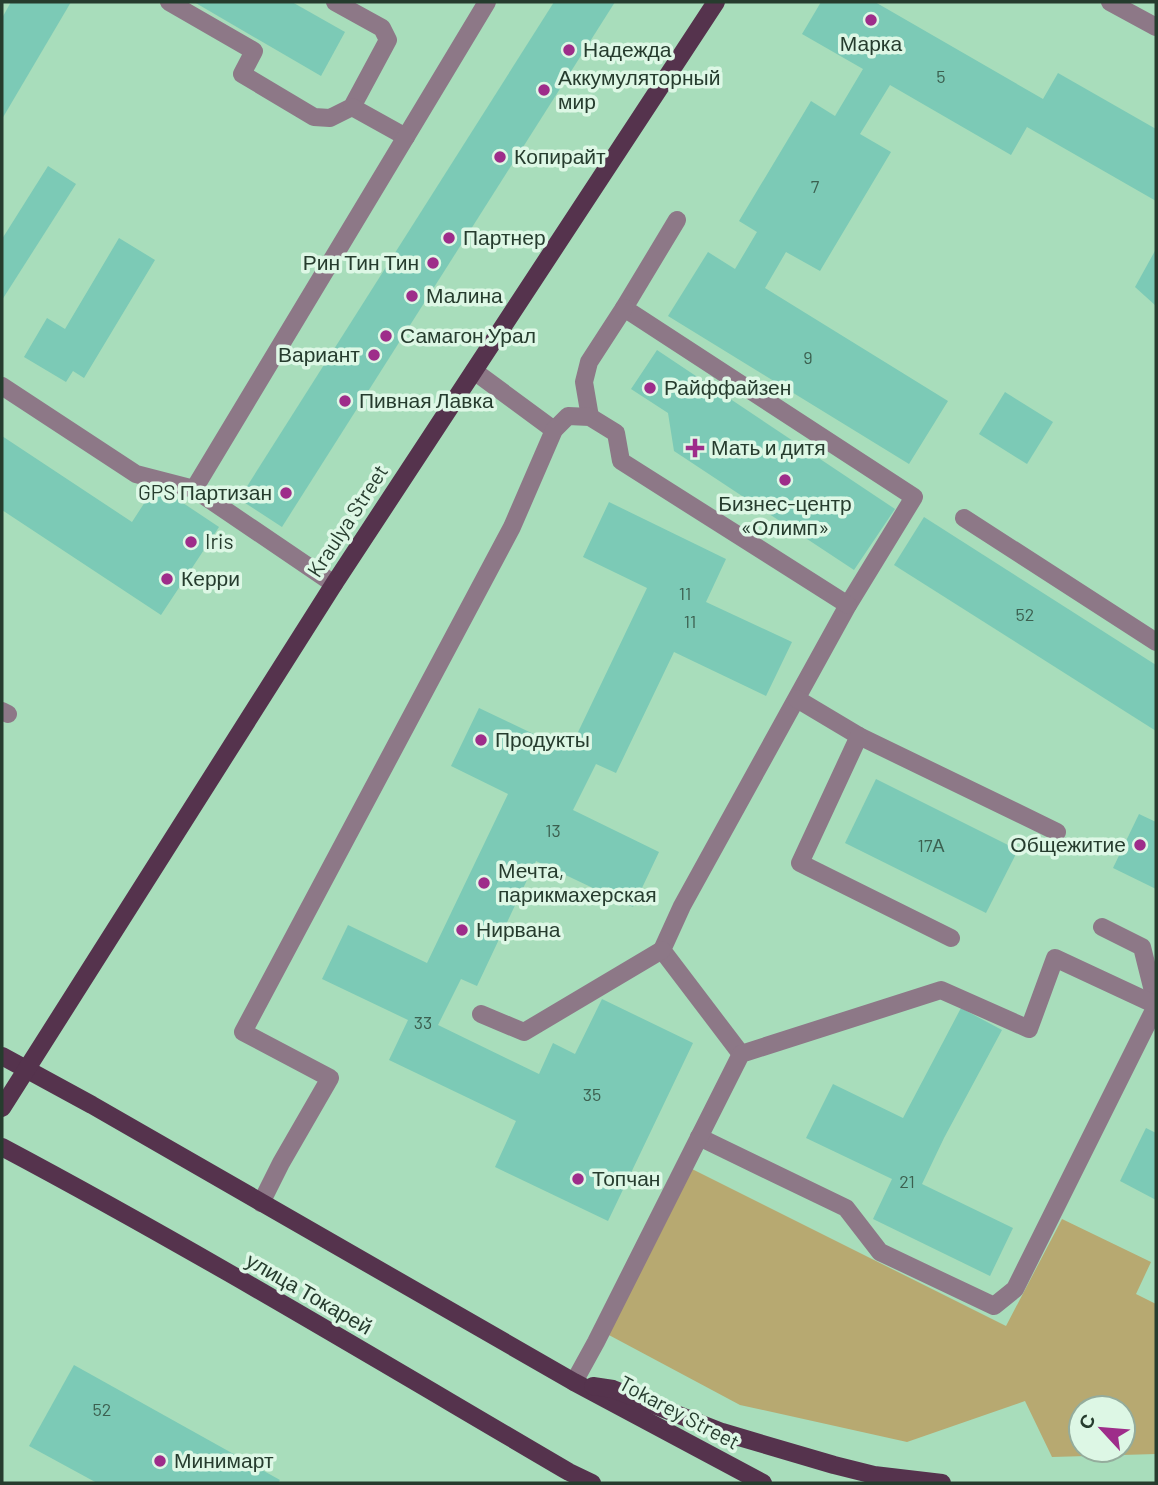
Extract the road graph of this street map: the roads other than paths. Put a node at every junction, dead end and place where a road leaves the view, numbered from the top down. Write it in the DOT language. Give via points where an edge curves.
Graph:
graph roads {
  1 [pos="169,2"];
  2 [pos="335,2"];
  3 [pos="487,2"];
  4 [pos="716,2"];
  5 [pos="1110,2"];
  6 [pos="1156,27"];
  7 [pos="352,107"];
  8 [pos="406,137"];
  9 [pos="677,220"];
  10 [pos="624,308"];
  11 [pos="474,371"];
  12 [pos="2,386"];
  13 [pos="590,417"];
  14 [pos="554,430"];
  15 [pos="194,489"];
  16 [pos="964,518"];
  17 [pos="334,584"];
  18 [pos="848,605"];
  19 [pos="1156,642"];
  20 [pos="797,699"];
  21 [pos="859,736"];
  22 [pos="1057,832"];
  23 [pos="1102,927"];
  24 [pos="951,938"];
  25 [pos="662,950"];
  26 [pos="1156,1005"];
  27 [pos="481,1014"];
  28 [pos="741,1055"];
  29 [pos="2,1056"];
  30 [pos="26,1070"];
  31 [pos="2,1108"];
  32 [pos="699,1138"];
  33 [pos="2,1147"];
  34 [pos="261,1203"];
  35 [pos="574,1382"];
  36 [pos="566,1478"];
  37 [pos="592,1483"];
  38 [pos="763,1483"];
  39 [pos="942,1483"];
  1 -- 7 [label="street" via="254,51 242,74 314,117 330,118"];
  2 -- 7 [label="street" via="382,28 388,40"];
  3 -- 8 [label="street"];
  4 -- 11 [label="main road, Kraulya Street"];
  5 -- 6 [label="street"];
  7 -- 8 [label="street"];
  8 -- 15 [label="street"];
  9 -- 10 [label="street"];
  10 -- 13 [label="street" via="589,362 584,382"];
  10 -- 18 [label="street" via="914,497"];
  11 -- 14 [label="street"];
  11 -- 17 [label="main road, Kraulya Street"];
  12 -- 15 [label="street" via="136,474"];
  13 -- 14 [label="street" via="568,416"];
  13 -- 18 [label="street" via="616,433 621,461"];
  14 -- 34 [label="street" via="512,527 243,1032 330,1079"];
  15 -- 17 [label="street"];
  16 -- 19 [label="street"];
  17 -- 30 [label="main road, Kraulya Street"];
  18 -- 20 [label="street"];
  20 -- 21 [label="street"];
  20 -- 25 [label="street"];
  21 -- 22 [label="street"];
  21 -- 24 [label="street" via="800,863"];
  23 -- 26 [label="street" via="1142,947"];
  25 -- 27 [label="street" via="524,1032"];
  25 -- 28 [label="street"];
  26 -- 28 [label="street" via="1055,958 1028,1029 941,990"];
  26 -- 32 [label="street" via="1015,1289 994,1306 880,1252 846,1208"];
  28 -- 32 [label="street"];
  29 -- 30 [label="main road"];
  30 -- 31 [label="main road, Kraulya Street"];
  30 -- 34 [label="main road"];
  32 -- 35 [label="street"];
  33 -- 36 [label="main road, улица Токарей" via="267,1296"];
  34 -- 35 [label="main road"];
  35 -- 38 [label="main road, Tokarey Street"];
  35 -- 39 [label="main road" via="613,1390 722,1432 834,1465"];
  36 -- 37 [label="main road, улица Токарей"];
}
